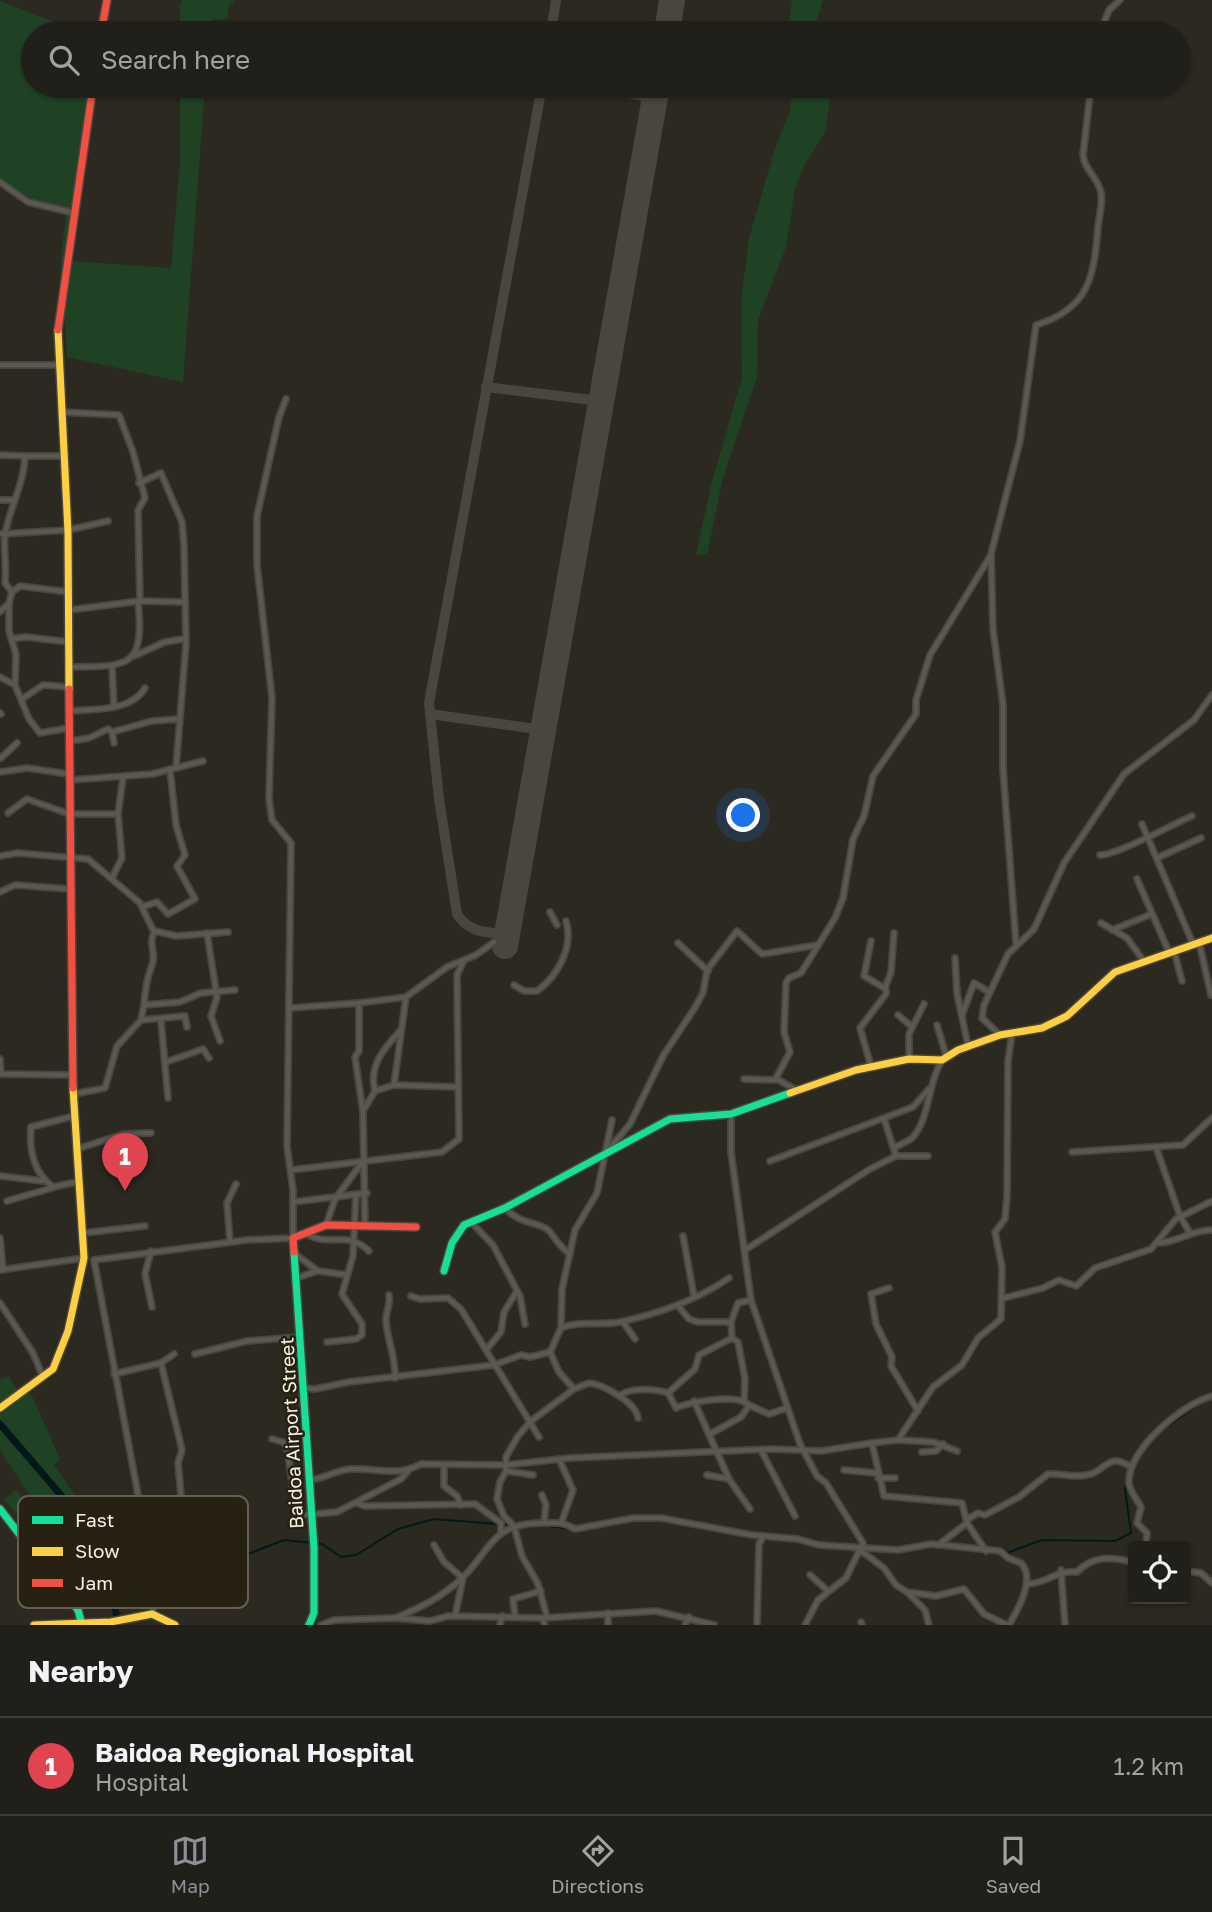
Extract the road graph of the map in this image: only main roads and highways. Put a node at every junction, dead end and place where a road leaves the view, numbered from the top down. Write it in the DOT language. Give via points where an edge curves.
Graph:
graph roads {
  1 [pos="107,0"];
  2 [pos="103,21"];
  3 [pos="91,98"];
  4 [pos="1212,938"];
  5 [pos="416,1227"];
  6 [pos="444,1271"];
  7 [pos="1,1408"];
  8 [pos="0,1509"];
  9 [pos="18,1532"];
  10 [pos="81,1623"];
  11 [pos="34,1625"];
  12 [pos="175,1625"];
  13 [pos="309,1625"];
  1 -- 2 [label="main road"];
  3 -- 7 [label="main road" via="57,353 68,530 72,1074 84,1258 63,1347 52,1369"];
  4 -- 6 [label="main road" via="1115,972 1068,1016 1042,1028 1000,1035 942,1060 909,1059 871,1066 731,1114 670,1119 505,1208 464,1225 452,1243"];
  5 -- 13 [label="main road, Baidoa Airport Street" via="326,1225 293,1238 314,1548 314,1613"];
  8 -- 9 [label="main road"];
  10 -- 11 [label="main road"];
  10 -- 12 [label="main road" via="152,1614"];
}
